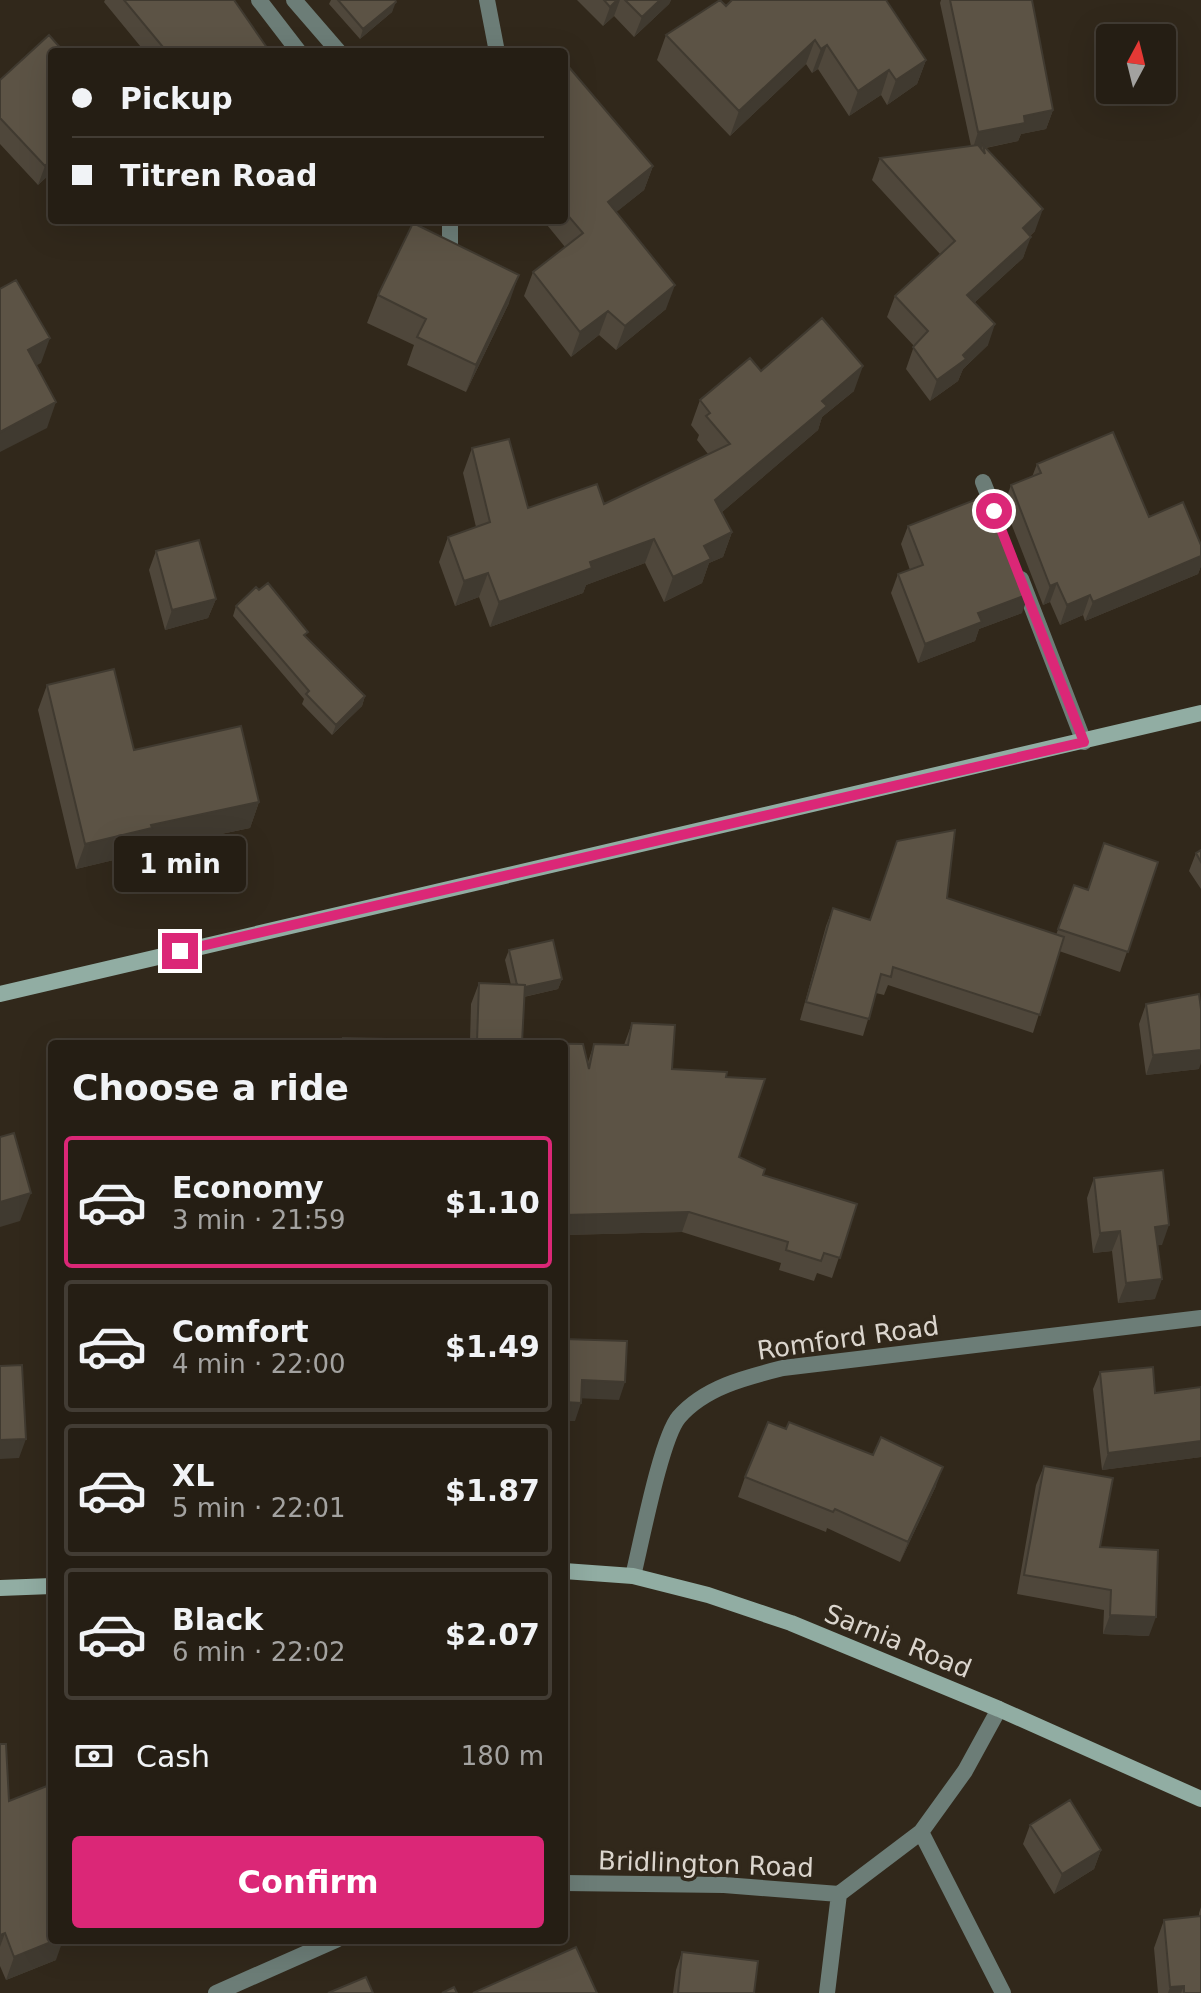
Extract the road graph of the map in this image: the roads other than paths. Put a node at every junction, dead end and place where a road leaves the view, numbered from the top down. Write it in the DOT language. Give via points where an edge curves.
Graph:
graph roads {
  1 [pos="259,0"];
  2 [pos="294,0"];
  3 [pos="487,0"];
  4 [pos="296,48"];
  5 [pos="336,48"];
  6 [pos="496,48"];
  7 [pos="450,224"];
  8 [pos="450,245"];
  9 [pos="983,482"];
  10 [pos="1000,525"];
  11 [pos="1017,568"];
  12 [pos="1201,713"];
  13 [pos="1084,742"];
  14 [pos="0,994"];
  15 [pos="1201,1318"];
  16 [pos="568,1571"];
  17 [pos="633,1576"];
  18 [pos="48,1586"];
  19 [pos="0,1588"];
  20 [pos="999,1709"];
  21 [pos="1201,1799"];
  22 [pos="921,1832"];
  23 [pos="568,1883"];
  24 [pos="839,1894"];
  25 [pos="327,1944"];
  26 [pos="216,1993"];
  27 [pos="827,1993"];
  28 [pos="1003,1993"];
  1 -- 4 [label="street"];
  2 -- 5 [label="street"];
  3 -- 6 [label="street"];
  7 -- 8 [label="street"];
  9 -- 10 [label="street"];
  11 -- 13 [label="street"];
  12 -- 13 [label="street"];
  13 -- 14 [label="street"];
  15 -- 17 [label="street, Romford Road" via="783,1368 739,1380 702,1398 677,1419"];
  16 -- 17 [label="street, Sarnia Road"];
  17 -- 20 [label="street, Sarnia Road" via="791,1623"];
  18 -- 19 [label="street"];
  20 -- 21 [label="street, Sarnia Road"];
  20 -- 22 [label="street, Bridlington Road" via="965,1771"];
  22 -- 24 [label="street, Bridlington Road"];
  22 -- 28 [label="street"];
  23 -- 24 [label="street, Bridlington Road" via="724,1885"];
  24 -- 27 [label="street"];
  25 -- 26 [label="street"];
}
